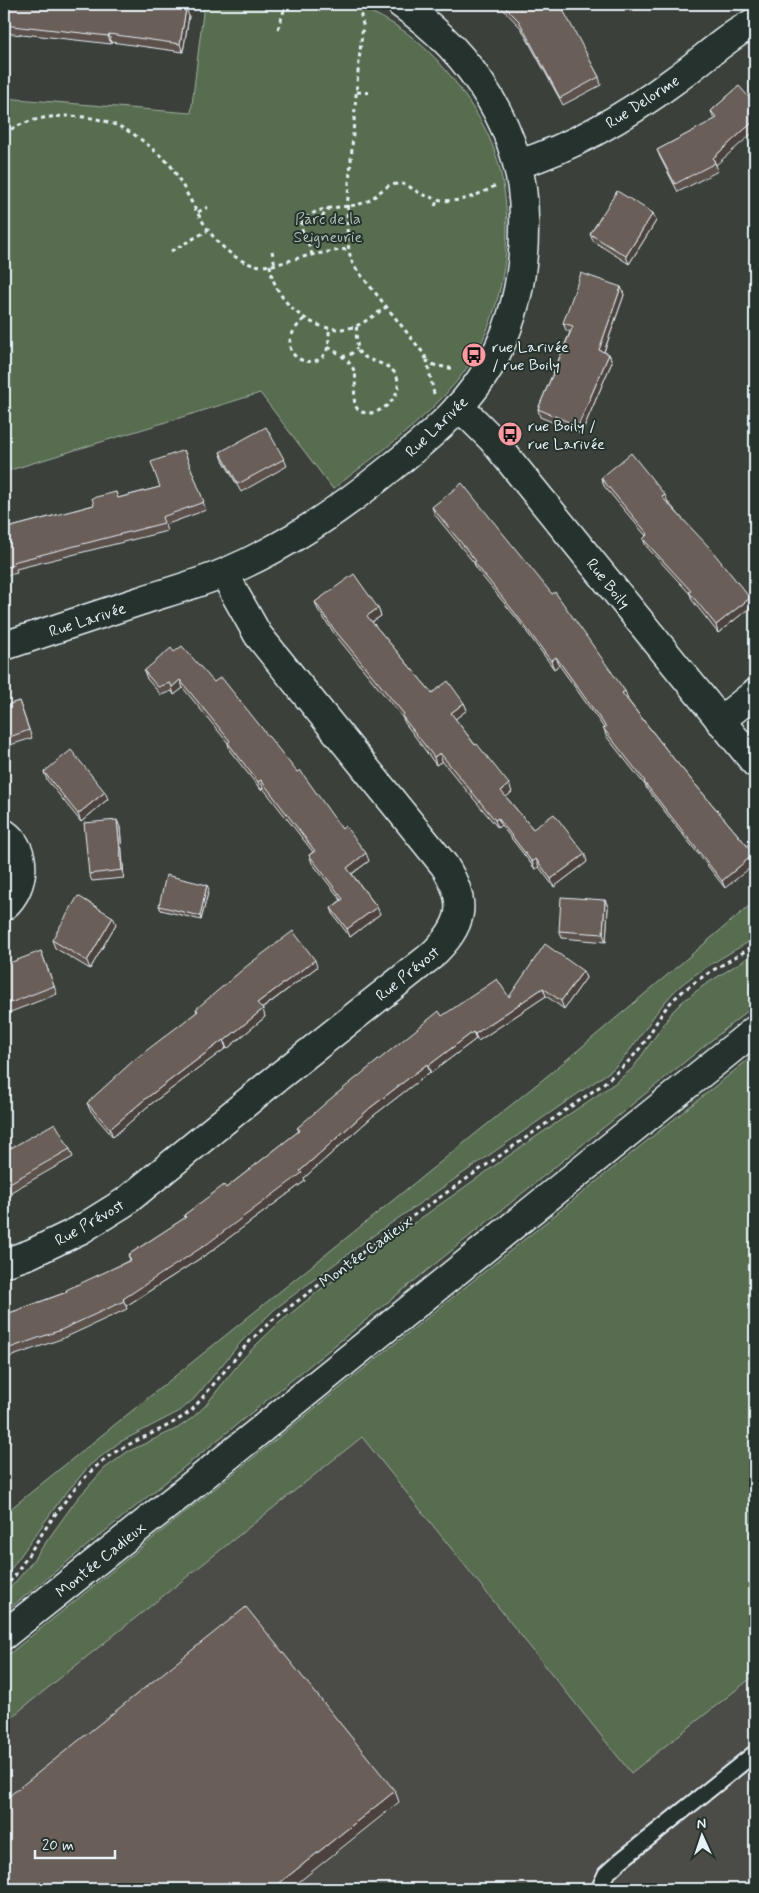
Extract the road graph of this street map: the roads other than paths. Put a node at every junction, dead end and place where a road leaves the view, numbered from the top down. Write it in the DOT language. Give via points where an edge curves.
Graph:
graph roads {
  1 [pos="401,4"];
  2 [pos="755,22"];
  3 [pos="510,173"];
  4 [pos="448,405"];
  5 [pos="225,573"];
  6 [pos="4,646"];
  7 [pos="755,693"];
  8 [pos="720,721"];
  9 [pos="755,763"];
  10 [pos="4,833"];
  11 [pos="4,906"];
  12 [pos="755,1030"];
  13 [pos="4,1263"];
  14 [pos="4,1636"];
  15 [pos="755,1753"];
  16 [pos="599,1889"];
  1 -- 3 [label="street, Rue Larivée" via="434,30 466,63 479,82 512,143"];
  2 -- 3 [label="street, Rue Delorme" via="618,118"];
  3 -- 4 [label="street, Rue Larivée" via="524,207 521,275 513,310 497,353 476,387"];
  4 -- 5 [label="street, Rue Larivée" via="418,446 323,520 294,539"];
  4 -- 8 [label="street, Rue Boily" via="477,423 492,439"];
  5 -- 6 [label="street, Rue Larivée"];
  5 -- 13 [label="street, Rue Prévost" via="258,635 444,866 458,895 458,919 444,944 431,956 125,1202 80,1230"];
  7 -- 8 [label="street"];
  8 -- 9 [label="street, Rue Boily"];
  10 -- 11 [label="street" via="20,855 21,868 17,891"];
  12 -- 14 [label="street, Montée Cadieux"];
  15 -- 16 [label="lane" via="620,1861 606,1874"];
}
